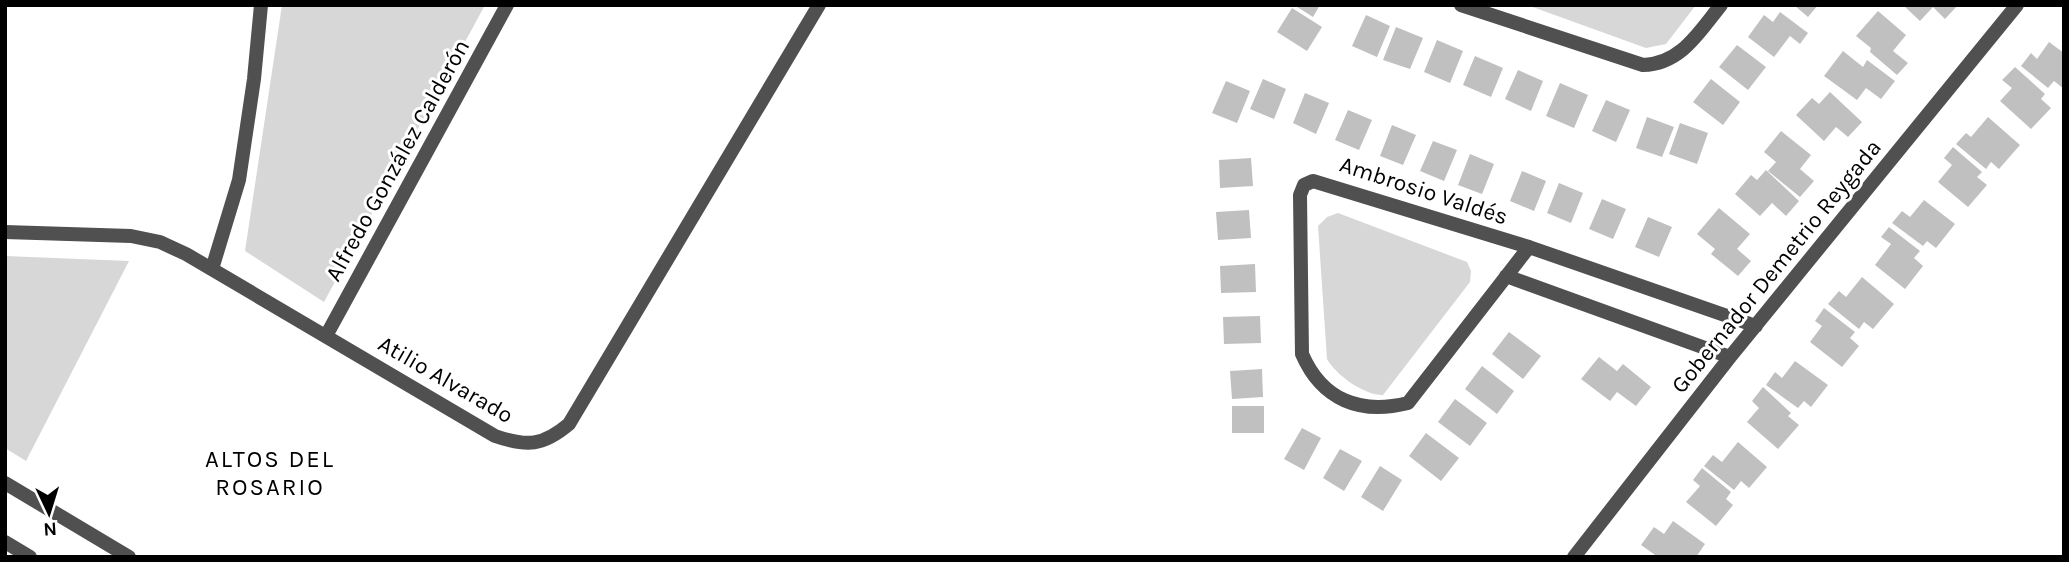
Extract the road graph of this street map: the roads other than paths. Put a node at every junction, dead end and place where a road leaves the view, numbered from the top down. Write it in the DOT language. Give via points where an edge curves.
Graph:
graph roads {
  1 [pos="261,5"];
  2 [pos="507,5"];
  3 [pos="819,5"];
  4 [pos="1461,5"];
  5 [pos="1721,5"];
  6 [pos="2017,5"];
  7 [pos="5,232"];
  8 [pos="1529,247"];
  9 [pos="212,269"];
  10 [pos="1506,276"];
  11 [pos="1756,326"];
  12 [pos="326,336"];
  13 [pos="1730,357"];
  14 [pos="5,483"];
  15 [pos="5,542"];
  16 [pos="30,557"];
  17 [pos="129,557"];
  18 [pos="1574,557"];
  1 -- 9 [label="street" via="239,180"];
  2 -- 12 [label="street, Alfredo González Calderón"];
  3 -- 12 [label="street, Atilio Alvarado" via="569,424 555,436 528,444 495,436"];
  4 -- 5 [label="street" via="1643,65 1678,55"];
  6 -- 11 [label="street, Gobernador Demetrio Reygada"];
  7 -- 9 [label="street, Atilio Alvarado" via="131,236 160,242"];
  8 -- 10 [label="street, Ambrosio Valdés"];
  8 -- 10 [label="street, Ambrosio Valdés" via="1319,181 1308,182 1301,190 1302,354 1319,381 1345,401 1376,408 1408,403"];
  8 -- 11 [label="street, Ambrosio Valdés"];
  9 -- 12 [label="street, Atilio Alvarado"];
  10 -- 13 [label="street"];
  11 -- 13 [label="street, Gobernador Demetrio Reygada"];
  13 -- 18 [label="street, Gobernador Demetrio Reygada"];
  14 -- 17 [label="street"];
  15 -- 16 [label="street"];
}
